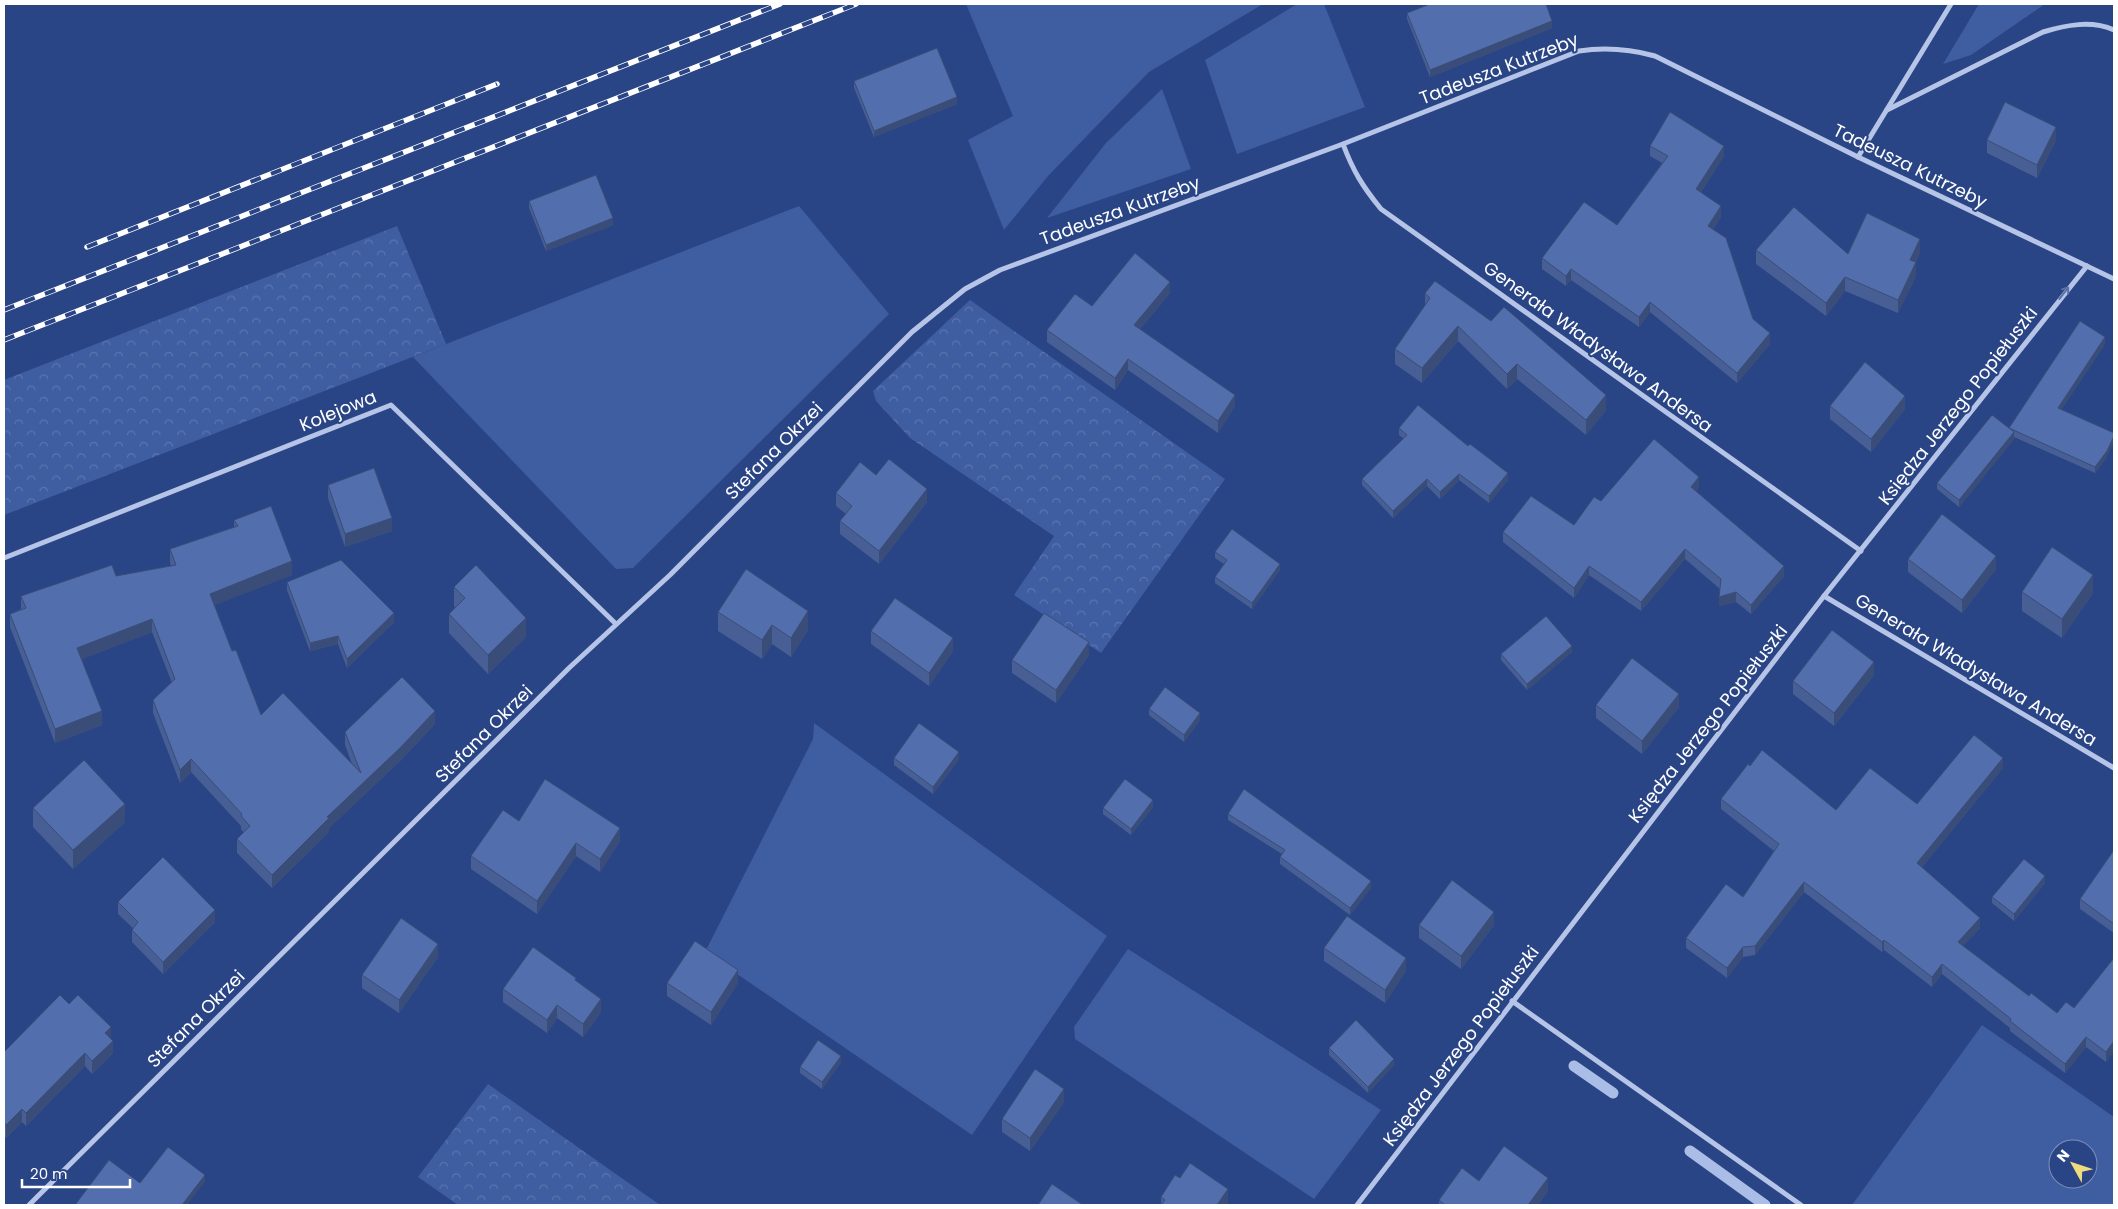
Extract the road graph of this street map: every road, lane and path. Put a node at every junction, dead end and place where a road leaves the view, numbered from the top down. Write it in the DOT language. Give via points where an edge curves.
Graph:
graph roads {
  1 [pos="1951,4"];
  2 [pos="2114,30"];
  3 [pos="1887,110"];
  4 [pos="1343,144"];
  5 [pos="1858,157"];
  6 [pos="2087,266"];
  7 [pos="2114,279"];
  8 [pos="965,289"];
  9 [pos="1861,551"];
  10 [pos="4,558"];
  11 [pos="1824,596"];
  12 [pos="616,624"];
  13 [pos="2114,768"];
  14 [pos="1512,1001"];
  15 [pos="29,1205"];
  16 [pos="1357,1205"];
  17 [pos="1801,1205"];
  1 -- 3 [label="street"];
  2 -- 3 [label="street" via="2088,24 2064,25 2043,32"];
  3 -- 5 [label="street"];
  4 -- 5 [label="street, Tadeusza Kutrzeby" via="1580,51 1610,48 1655,56"];
  4 -- 8 [label="street, Tadeusza Kutrzeby" via="1000,270"];
  4 -- 9 [label="street, Generała Władysława Andersa" via="1352,169 1381,209"];
  5 -- 6 [label="street, Tadeusza Kutrzeby"];
  6 -- 7 [label="street, Tadeusza Kutrzeby"];
  9 -- 6 [label="street, Księdza Jerzego Popiełuszki, one-way"];
  8 -- 12 [label="street, Stefana Okrzei" via="912,332 670,575"];
  9 -- 11 [label="street, Księdza Jerzego Popiełuszki"];
  10 -- 12 [label="street, Kolejowa" via="391,405"];
  11 -- 13 [label="street, Generała Władysława Andersa"];
  11 -- 14 [label="street, Księdza Jerzego Popiełuszki"];
  12 -- 15 [label="street, Stefana Okrzei"];
  14 -- 16 [label="street, Księdza Jerzego Popiełuszki"];
  14 -- 17 [label="street"];
}
